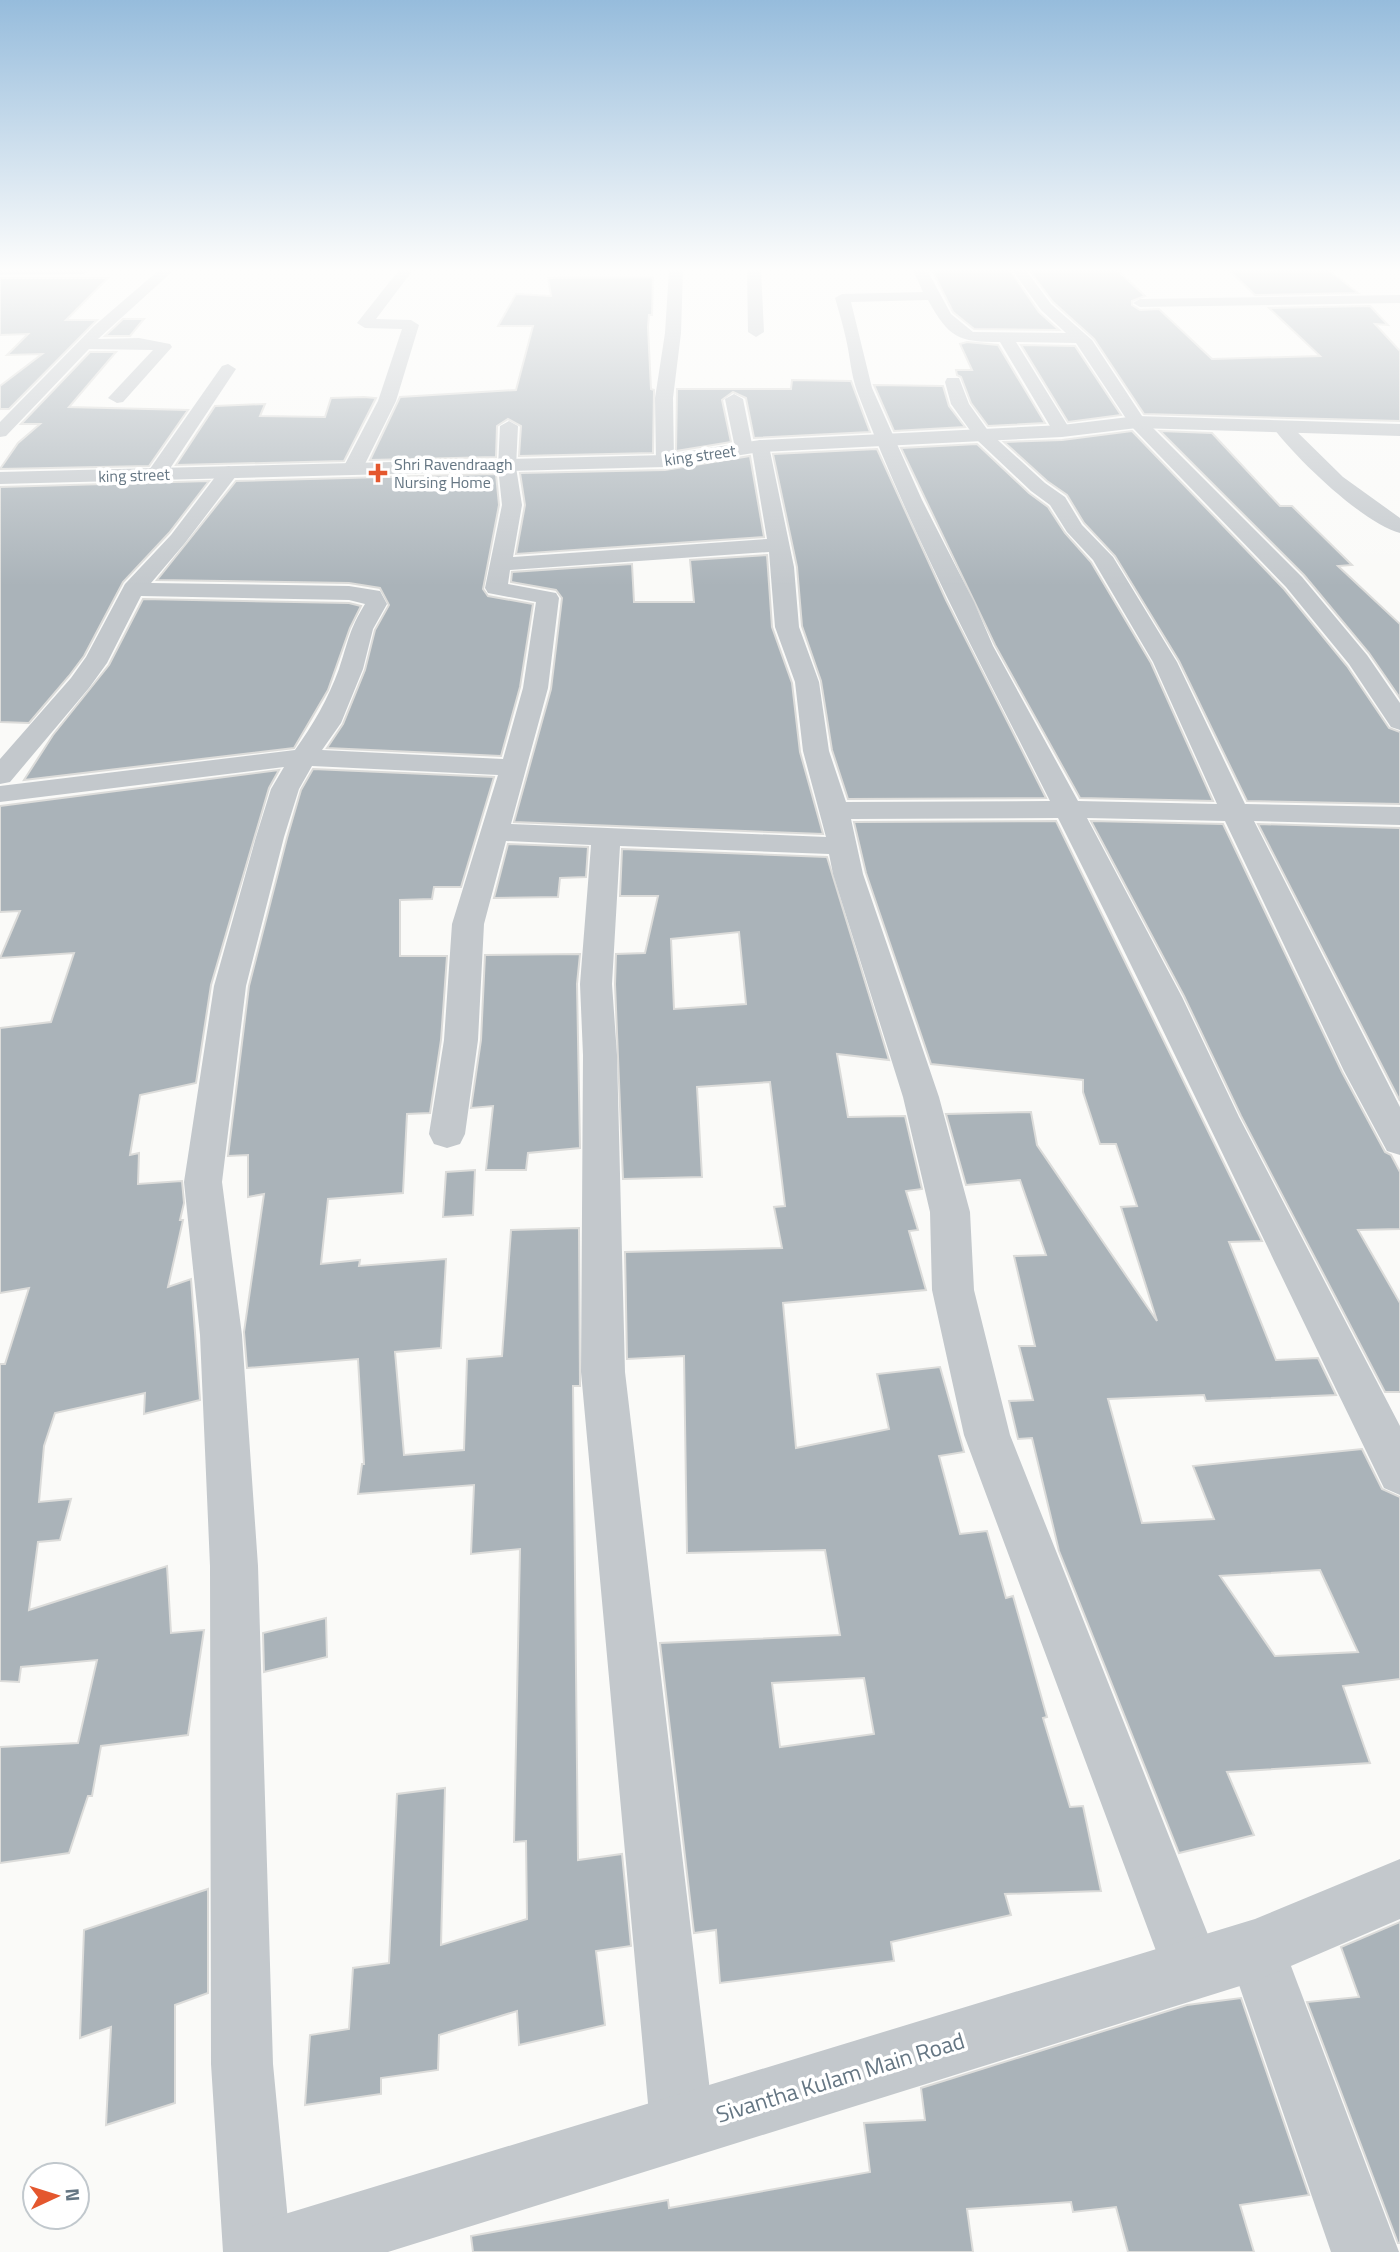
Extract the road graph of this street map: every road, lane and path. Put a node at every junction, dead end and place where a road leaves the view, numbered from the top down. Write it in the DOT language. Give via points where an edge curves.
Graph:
graph roads {
  1 [pos="55,375"];
  2 [pos="138,375"];
  3 [pos="225,375"];
  4 [pos="395,375"];
  5 [pos="667,375"];
  6 [pos="861,375"];
  7 [pos="1028,375"];
  8 [pos="1108,375"];
  9 [pos="953,382"];
  10 [pos="117,398"];
  11 [pos="734,400"];
  12 [pos="1137,422"];
  13 [pos="509,426"];
  14 [pos="1281,426"];
  15 [pos="1400,430"];
  16 [pos="1062,431"];
  17 [pos="0,432"];
  18 [pos="983,436"];
  19 [pos="887,439"];
  20 [pos="752,447"];
  21 [pos="665,461"];
  22 [pos="507,467"];
  23 [pos="353,468"];
  24 [pos="229,472"];
  25 [pos="157,474"];
  26 [pos="0,478"];
  27 [pos="1400,527"];
  28 [pos="778,545"];
  29 [pos="499,564"];
  30 [pos="133,589"];
  31 [pos="1400,722"];
  32 [pos="303,757"];
  33 [pos="513,768"];
  34 [pos="0,776"];
  35 [pos="0,794"];
  36 [pos="1066,809"];
  37 [pos="1235,813"];
  38 [pos="1400,816"];
  39 [pos="840,828"];
  40 [pos="494,831"];
  41 [pos="606,835"];
  42 [pos="447,1134"];
  43 [pos="1400,1141"];
  44 [pos="1400,1473"];
  45 [pos="1400,1889"];
  46 [pos="1256,1950"];
  47 [pos="1192,1970"];
  48 [pos="682,2125"];
  49 [pos="257,2252"];
  50 [pos="275,2252"];
  51 [pos="1365,2252"];
  1 -- 17 [label="street"];
  2 -- 10 [label="street"];
  3 -- 25 [label="street"];
  4 -- 23 [label="street"];
  5 -- 21 [label="street"];
  6 -- 19 [label="street"];
  7 -- 16 [label="street"];
  8 -- 12 [label="street"];
  9 -- 18 [label="street" via="960,404"];
  11 -- 20 [label="street"];
  12 -- 14 [label="street, king street"];
  12 -- 16 [label="street, king street"];
  12 -- 31 [label="street" via="1294,582 1358,660"];
  13 -- 22 [label="street"];
  14 -- 15 [label="street, king street"];
  14 -- 27 [label="street" via="1337,483"];
  16 -- 18 [label="street, king street"];
  18 -- 19 [label="street, king street"];
  18 -- 37 [label="street" via="1058,501 1074,528 1102,557 1165,662"];
  19 -- 20 [label="street, king street"];
  19 -- 36 [label="street" via="981,646"];
  20 -- 21 [label="street, king street"];
  20 -- 28 [label="street"];
  21 -- 22 [label="street, king street"];
  22 -- 23 [label="street, king street"];
  22 -- 29 [label="street" via="512,505"];
  23 -- 24 [label="street, king street"];
  24 -- 25 [label="street, king street"];
  24 -- 30 [label="street"];
  25 -- 26 [label="street, king street"];
  28 -- 29 [label="street"];
  28 -- 39 [label="street" via="788,627 807,682 816,751"];
  29 -- 33 [label="street" via="496,588 548,598 546,643 534,705"];
  30 -- 32 [label="street" via="372,596 376,604 360,629 351,669 328,723"];
  30 -- 34 [label="street" via="86,675"];
  32 -- 33 [label="street"];
  32 -- 35 [label="street"];
  32 -- 49 [label="street" via="285,789 230,986 203,1182 221,1335 234,1566 242,2064"];
  33 -- 40 [label="street"];
  36 -- 37 [label="street"];
  36 -- 39 [label="street"];
  36 -- 44 [label="street" via="1165,997"];
  37 -- 38 [label="street"];
  37 -- 43 [label="street"];
  39 -- 41 [label="street"];
  39 -- 47 [label="street" via="848,874 921,1097 950,1212 953,1290 988,1435"];
  40 -- 41 [label="street"];
  40 -- 42 [label="street" via="468,924 461,1040"];
  41 -- 48 [label="street" via="596,984 603,1372"];
  45 -- 46 [label="street, Sivantha Kulam Main Road"];
  46 -- 47 [label="street, Sivantha Kulam Main Road"];
  46 -- 51 [label="street"];
  47 -- 48 [label="street, Sivantha Kulam Main Road"];
  48 -- 50 [label="street, Sivantha Kulam Main Road"];
}
